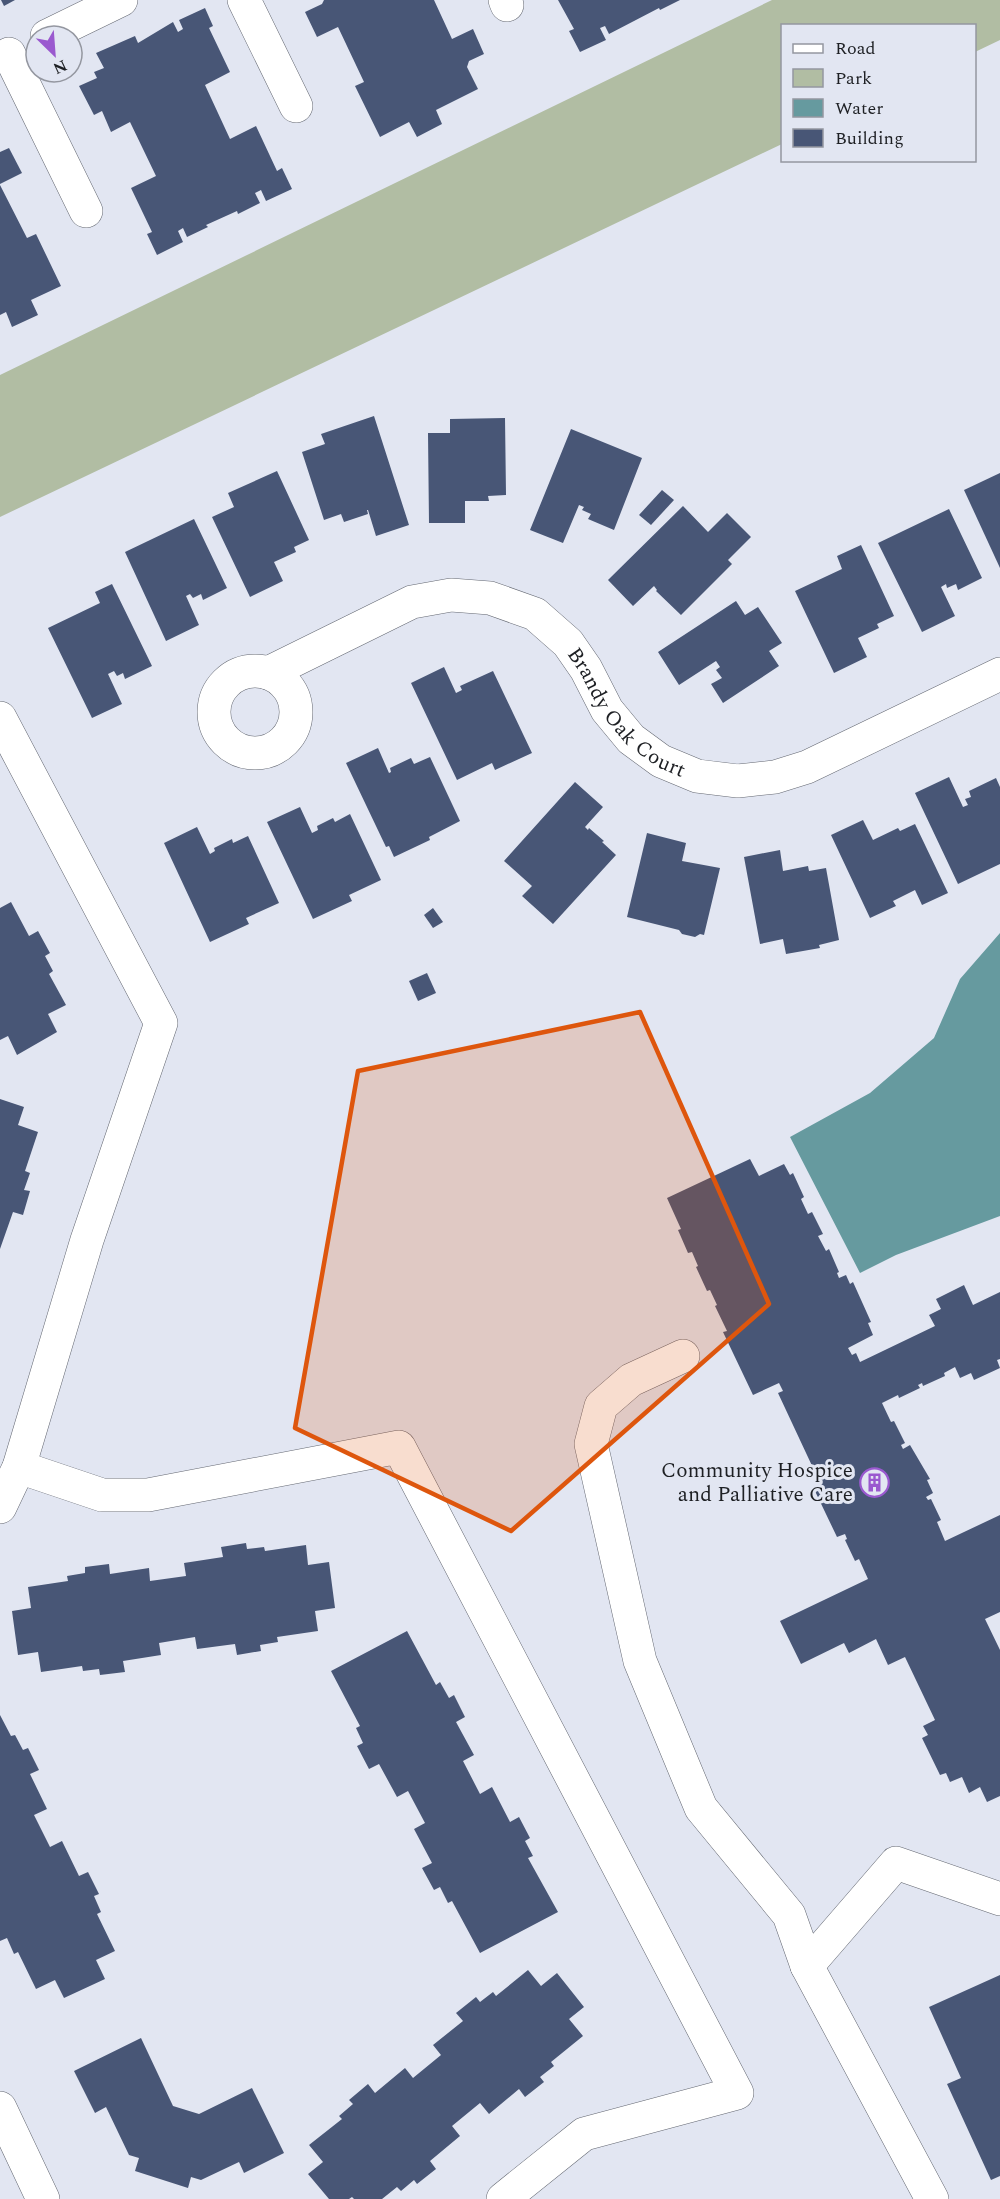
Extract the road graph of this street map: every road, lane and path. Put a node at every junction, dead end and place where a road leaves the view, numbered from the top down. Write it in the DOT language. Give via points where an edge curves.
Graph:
graph roads {
  1 [pos="121,0"];
  2 [pos="244,0"];
  3 [pos="72,24"];
  4 [pos="15,52"];
  5 [pos="296,106"];
  6 [pos="86,211"];
  7 [pos="268,673"];
  8 [pos="1000,674"];
  9 [pos="0,718"];
  10 [pos="683,1356"];
  11 [pos="19,1467"];
  12 [pos="0,1507"];
  13 [pos="1000,1899"];
  14 [pos="807,1966"];
  15 [pos="0,2108"];
  16 [pos="43,2199"];
  17 [pos="503,2199"];
  18 [pos="932,2199"];
  1 -- 3 [label="street"];
  2 -- 5 [label="street"];
  4 -- 6 [label="street"];
  7 -- 8 [label="street, Brandy Oak Court" via="412,602 451,595 490,598 535,614 568,643 607,710 631,739 661,761 697,776 738,781 775,777 807,767"];
  9 -- 11 [label="street" via="161,1023 87,1240"];
  10 -- 14 [label="street" via="631,1380 601,1406 591,1444 640,1661 681,1761 701,1808 789,1916"];
  11 -- 12 [label="street"];
  11 -- 17 [label="street" via="102,1495 148,1495 399,1447 737,2094 584,2134"];
  13 -- 14 [label="street" via="896,1863"];
  14 -- 18 [label="street"];
  15 -- 16 [label="street"];
}
